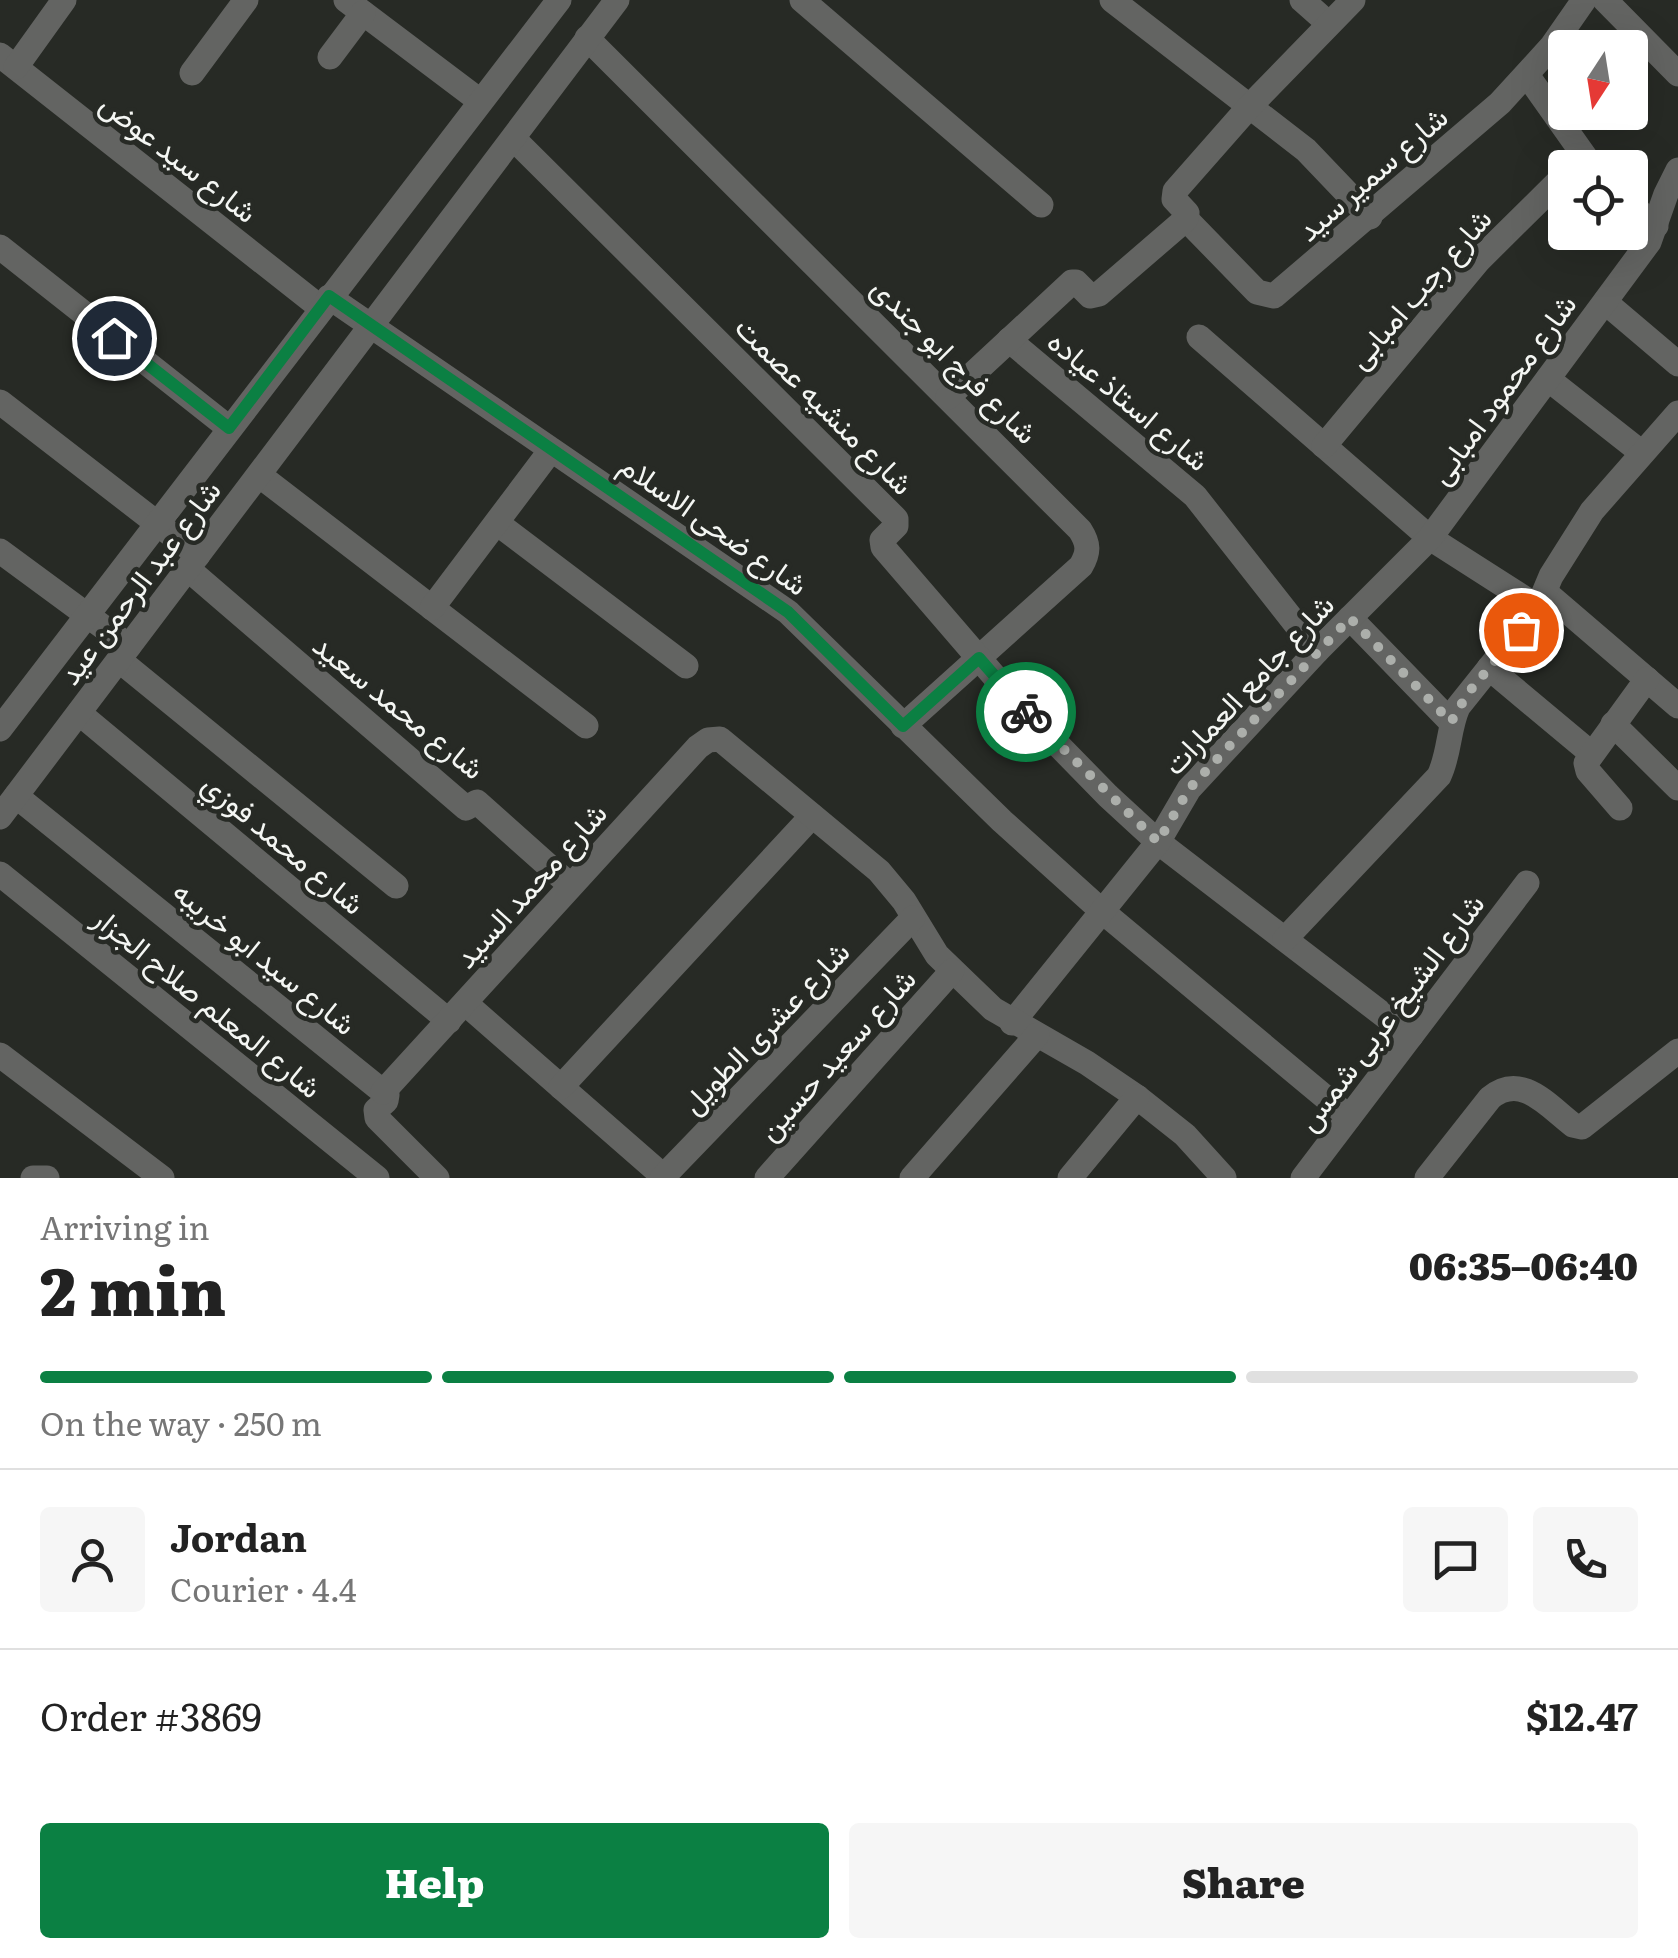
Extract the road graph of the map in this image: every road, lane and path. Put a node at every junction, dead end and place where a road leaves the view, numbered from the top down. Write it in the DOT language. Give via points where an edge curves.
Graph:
graph roads {
  1 [pos="64,0"];
  2 [pos="246,0"];
  3 [pos="558,0"];
  4 [pos="617,0"];
  5 [pos="802,0"];
  6 [pos="1112,0"];
  7 [pos="1302,0"];
  8 [pos="1353,0"];
  9 [pos="1584,0"];
  10 [pos="1605,0"];
  11 [pos="354,6"];
  12 [pos="1328,23"];
  13 [pos="587,38"];
  14 [pos="330,57"];
  15 [pos="8,61"];
  16 [pos="192,73"];
  17 [pos="1678,74"];
  18 [pos="1527,75"];
  19 [pos="480,102"];
  20 [pos="1248,107"];
  21 [pos="514,139"];
  22 [pos="1569,150"];
  23 [pos="1678,170"];
  24 [pos="1548,194"];
  25 [pos="1040,205"];
  26 [pos="1370,217"];
  27 [pos="1186,219"];
  28 [pos="1648,219"];
  29 [pos="1656,226"];
  30 [pos="0,247"];
  31 [pos="325,302"];
  32 [pos="1605,302"];
  33 [pos="372,326"];
  34 [pos="1198,337"];
  35 [pos="1010,340"];
  36 [pos="1678,364"];
  37 [pos="1548,379"];
  38 [pos="948,397"];
  39 [pos="0,402"];
  40 [pos="1678,413"];
  41 [pos="229,428"];
  42 [pos="1660,445"];
  43 [pos="1324,446"];
  44 [pos="552,450"];
  45 [pos="259,475"];
  46 [pos="497,522"];
  47 [pos="157,523"];
  48 [pos="1430,538"];
  49 [pos="0,551"];
  50 [pos="193,562"];
  51 [pos="1541,600"];
  52 [pos="432,608"];
  53 [pos="86,616"];
  54 [pos="1350,618"];
  55 [pos="1317,651"];
  56 [pos="124,653"];
  57 [pos="979,658"];
  58 [pos="686,666"];
  59 [pos="1489,668"];
  60 [pos="1647,679"];
  61 [pos="1678,706"];
  62 [pos="79,713"];
  63 [pos="4,717"];
  64 [pos="1451,722"];
  65 [pos="1613,724"];
  66 [pos="586,726"];
  67 [pos="903,726"];
  68 [pos="1592,754"];
  69 [pos="1678,788"];
  70 [pos="8,806"];
  71 [pos="1620,808"];
  72 [pos="812,816"];
  73 [pos="1158,842"];
  74 [pos="0,874"];
  75 [pos="1528,883"];
  76 [pos="396,886"];
  77 [pos="570,886"];
  78 [pos="1103,912"];
  79 [pos="913,918"];
  80 [pos="1285,940"];
  81 [pos="952,971"];
  82 [pos="457,1012"];
  83 [pos="1012,1023"];
  84 [pos="1037,1035"];
  85 [pos="1411,1036"];
  86 [pos="1678,1051"];
  87 [pos="0,1055"];
  88 [pos="562,1087"];
  89 [pos="383,1092"];
  90 [pos="1137,1097"];
  91 [pos="1349,1117"];
  92 [pos="663,1177"];
  93 [pos="33,1178"];
  94 [pos="47,1178"];
  95 [pos="162,1178"];
  96 [pos="377,1178"];
  97 [pos="437,1178"];
  98 [pos="767,1178"];
  99 [pos="912,1178"];
  100 [pos="1070,1178"];
  101 [pos="1224,1178"];
  102 [pos="1303,1178"];
  103 [pos="1427,1178"];
  1 -- 15 [label="street"];
  2 -- 16 [label="street"];
  3 -- 19 [label="street, شارع عبد الرحمن عيد"];
  4 -- 13 [label="street, شارع عبد الرحمن عيد"];
  5 -- 25 [label="street"];
  6 -- 20 [label="street"];
  7 -- 12 [label="street"];
  8 -- 12 [label="street"];
  9 -- 18 [label="street, شارع سمير سيد"];
  10 -- 17 [label="street"];
  11 -- 14 [label="street"];
  11 -- 19 [label="street"];
  12 -- 20 [label="street"];
  13 -- 21 [label="street, شارع عبد الرحمن عيد"];
  13 -- 38 [label="street, شارع فرج ابو جندى"];
  15 -- 31 [label="street, شارع سيد عوض"];
  18 -- 22 [label="street"];
  18 -- 26 [label="street, شارع سمير سيد"];
  19 -- 31 [label="street, شارع عبد الرحمن عيد"];
  20 -- 26 [label="street" via="1306,150"];
  20 -- 27 [label="street" via="1174,193"];
  21 -- 33 [label="street, شارع عبد الرحمن عيد"];
  21 -- 57 [label="street, شارع منشيه عصمت" via="896,520 883,547"];
  23 -- 29 [label="street, شارع محمود امبابى"];
  24 -- 43 [label="street, شارع رجب امبابى" via="1479,260"];
  26 -- 27 [label="street, شارع سمير سيد" via="1274,296 1257,292"];
  27 -- 35 [label="street" via="1100,294 1090,296 1072,282"];
  28 -- 29 [label="street"];
  29 -- 32 [label="street, شارع محمود امبابى"];
  30 -- 41 [label="street"];
  31 -- 33 [label="street, شارع ضحى الاسلام"];
  31 -- 41 [label="street, شارع عبد الرحمن عيد"];
  32 -- 36 [label="street"];
  32 -- 37 [label="street, شارع محمود امبابى"];
  33 -- 44 [label="street, شارع ضحى الاسلام"];
  33 -- 45 [label="street, شارع عبد الرحمن عيد"];
  34 -- 43 [label="street"];
  35 -- 38 [label="street"];
  35 -- 55 [label="street, شارع استاذ عياده" via="1177,478"];
  37 -- 42 [label="street"];
  37 -- 48 [label="street, شارع محمود امبابى"];
  38 -- 57 [label="street, شارع فرج ابو جندى" via="1088,541 1081,566"];
  39 -- 47 [label="street, شارع محمد سعيد"];
  40 -- 42 [label="street"];
  41 -- 47 [label="street, شارع عبد الرحمن عيد"];
  42 -- 51 [label="street" via="1581,527"];
  43 -- 48 [label="street"];
  44 -- 46 [label="street"];
  44 -- 67 [label="street, شارع ضحى الاسلام" via="788,612"];
  45 -- 50 [label="street, شارع عبد الرحمن عيد"];
  45 -- 52 [label="street"];
  46 -- 52 [label="street"];
  46 -- 58 [label="street"];
  47 -- 50 [label="street, شارع محمد سعيد"];
  47 -- 53 [label="street, شارع عبد الرحمن عيد"];
  48 -- 51 [label="street"];
  48 -- 54 [label="street, شارع جامع العمارات"];
  49 -- 53 [label="street"];
  50 -- 56 [label="street, شارع عبد الرحمن عيد"];
  50 -- 77 [label="street, شارع محمد سعيد" via="466,808 478,802"];
  51 -- 59 [label="street"];
  51 -- 60 [label="street"];
  52 -- 66 [label="street"];
  53 -- 56 [label="street"];
  53 -- 63 [label="street, شارع عبد الرحمن عيد"];
  54 -- 55 [label="street, شارع جامع العمارات"];
  54 -- 64 [label="street"];
  55 -- 73 [label="street, شارع جامع العمارات" via="1189,789"];
  56 -- 62 [label="street, شارع عبد الرحمن عيد"];
  56 -- 76 [label="street"];
  57 -- 67 [label="street, شارع فرج ابو جندى"];
  57 -- 73 [label="street, شارع منشيه عصمت"];
  59 -- 64 [label="street"];
  59 -- 68 [label="street"];
  60 -- 61 [label="street"];
  60 -- 65 [label="street"];
  62 -- 70 [label="street, شارع عبد الرحمن عيد"];
  62 -- 82 [label="street, شارع محمد فوزي"];
  64 -- 80 [label="street" via="1439,776"];
  65 -- 68 [label="street"];
  65 -- 69 [label="street"];
  67 -- 78 [label="street, شارع ضحى الاسلام"];
  68 -- 71 [label="street" via="1586,768"];
  70 -- 89 [label="street, شارع سيد ابو خريبه"];
  72 -- 77 [label="street, شارع محمد السيد" via="730,745 708,740"];
  72 -- 79 [label="street" via="892,885"];
  72 -- 88 [label="street"];
  73 -- 78 [label="street, شارع جامع العمارات"];
  73 -- 80 [label="street, شارع منشيه عصمت"];
  74 -- 96 [label="street, شارع المعلم صلاح الجزار"];
  75 -- 85 [label="street, شارع الشيخ عربى شمس"];
  77 -- 82 [label="street, شارع محمد السيد"];
  78 -- 83 [label="street, شارع جامع العمارات"];
  78 -- 91 [label="street, شارع ضحى الاسلام"];
  79 -- 81 [label="street"];
  79 -- 92 [label="street, شارع عشرى الطويل"];
  80 -- 85 [label="street, شارع منشيه عصمت"];
  81 -- 83 [label="street"];
  81 -- 98 [label="street, شارع سعيد حسين"];
  82 -- 88 [label="street, شارع محمد فوزي"];
  82 -- 89 [label="street, شارع محمد السيد"];
  83 -- 84 [label="street"];
  84 -- 90 [label="street"];
  84 -- 99 [label="street"];
  85 -- 91 [label="street, شارع الشيخ عربى شمس"];
  86 -- 103 [label="street" via="1582,1127 1526,1088 1500,1089"];
  87 -- 95 [label="street"];
  88 -- 92 [label="street, شارع محمد فوزي"];
  89 -- 97 [label="street" via="388,1098 377,1118"];
  90 -- 100 [label="street"];
  90 -- 101 [label="street"];
  91 -- 102 [label="street, شارع الشيخ عربى شمس"];
  93 -- 94 [label="street"];
}
